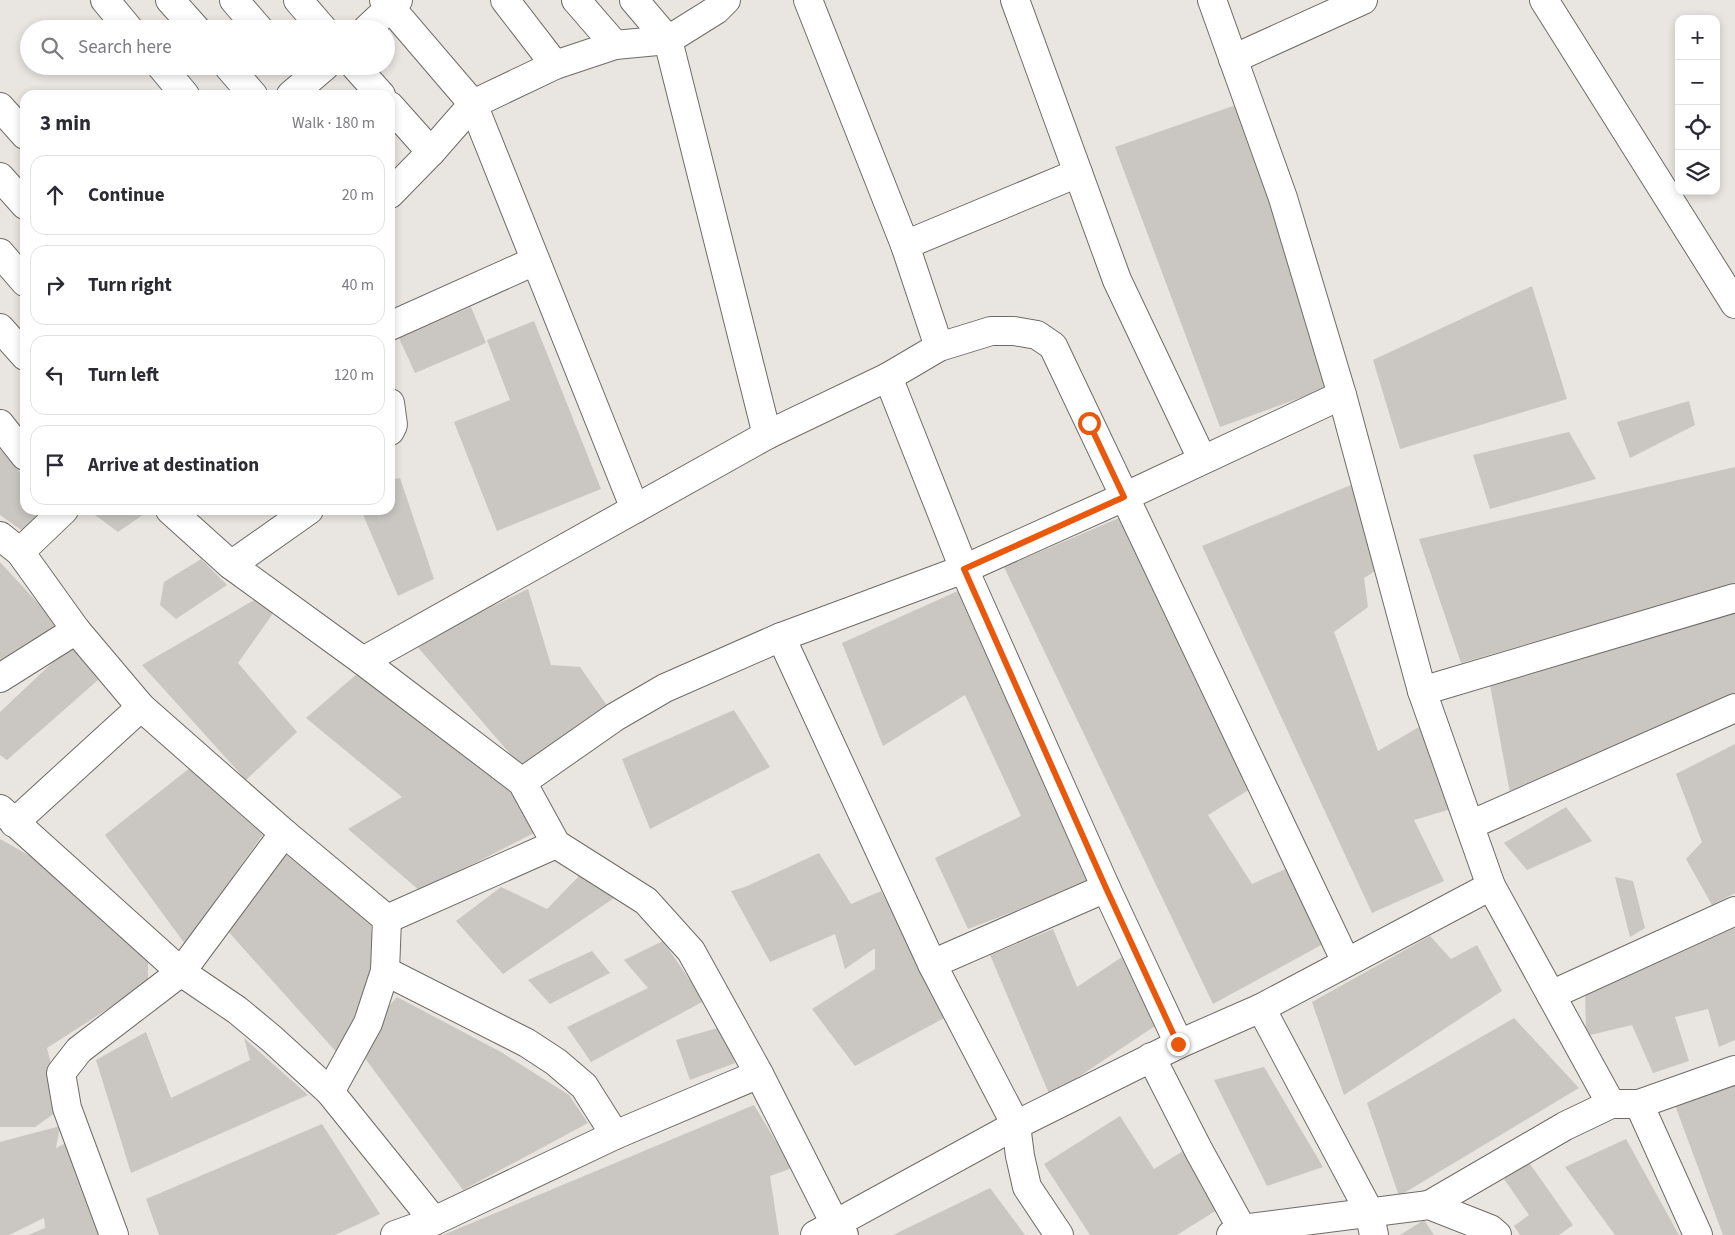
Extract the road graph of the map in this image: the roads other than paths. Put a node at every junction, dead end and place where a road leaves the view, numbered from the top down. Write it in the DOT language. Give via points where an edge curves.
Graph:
graph roads {
  1 [pos="104,0"];
  2 [pos="170,0"];
  3 [pos="234,0"];
  4 [pos="298,0"];
  5 [pos="505,0"];
  6 [pos="576,0"];
  7 [pos="634,0"];
  8 [pos="808,0"];
  9 [pos="1015,0"];
  10 [pos="1212,0"];
  11 [pos="1363,0"];
  12 [pos="1544,0"];
  13 [pos="391,2"];
  14 [pos="716,3"];
  15 [pos="121,20"];
  16 [pos="188,20"];
  17 [pos="251,20"];
  18 [pos="315,20"];
  19 [pos="375,20"];
  20 [pos="668,40"];
  21 [pos="615,45"];
  22 [pos="1233,59"];
  23 [pos="555,65"];
  24 [pos="168,75"];
  25 [pos="236,75"];
  26 [pos="363,75"];
  27 [pos="181,90"];
  28 [pos="249,90"];
  29 [pos="377,90"];
  30 [pos="473,104"];
  31 [pos="0,106"];
  32 [pos="395,112"];
  33 [pos="20,129"];
  34 [pos="431,152"];
  35 [pos="1078,173"];
  36 [pos="0,177"];
  37 [pos="395,184"];
  38 [pos="20,200"];
  39 [pos="905,245"];
  40 [pos="0,253"];
  41 [pos="536,261"];
  42 [pos="20,276"];
  43 [pos="1735,304"];
  44 [pos="395,324"];
  45 [pos="0,328"];
  46 [pos="939,348"];
  47 [pos="20,350"];
  48 [pos="888,377"];
  49 [pos="1342,395"];
  50 [pos="0,424"];
  51 [pos="767,435"];
  52 [pos="20,450"];
  53 [pos="1202,459"];
  54 [pos="1124,497"];
  55 [pos="635,509"];
  56 [pos="56,515"];
  57 [pos="176,515"];
  58 [pos="302,515"];
  59 [pos="10,544"];
  60 [pos="231,565"];
  61 [pos="964,569"];
  62 [pos="1735,598"];
  63 [pos="76,630"];
  64 [pos="781,637"];
  65 [pos="362,661"];
  66 [pos="0,678"];
  67 [pos="1422,691"];
  68 [pos="141,707"];
  69 [pos="1735,708"];
  70 [pos="522,782"];
  71 [pos="7,816"];
  72 [pos="1470,825"];
  73 [pos="284,833"];
  74 [pos="556,844"];
  75 [pos="1491,886"];
  76 [pos="1106,888"];
  77 [pos="1735,911"];
  78 [pos="387,919"];
  79 [pos="1346,962"];
  80 [pos="932,964"];
  81 [pos="385,971"];
  82 [pos="181,972"];
  83 [pos="1552,995"];
  84 [pos="1261,1008"];
  85 [pos="1178,1044"];
  86 [pos="1151,1057"];
  87 [pos="1735,1070"];
  88 [pos="759,1074"];
  89 [pos="330,1092"];
  90 [pos="1611,1104"];
  91 [pos="1639,1104"];
  92 [pos="1016,1125"];
  93 [pos="615,1135"];
  94 [pos="1429,1204"];
  95 [pos="434,1221"];
  96 [pos="1371,1223"];
  97 [pos="831,1231"];
  98 [pos="1236,1232"];
  99 [pos="114,1235"];
  100 [pos="395,1235"];
  101 [pos="1059,1235"];
  102 [pos="1497,1235"];
  103 [pos="1698,1235"];
  1 -- 15 [label="street"];
  2 -- 16 [label="street"];
  3 -- 17 [label="street"];
  4 -- 18 [label="street"];
  5 -- 23 [label="street"];
  6 -- 21 [label="street"];
  7 -- 20 [label="street"];
  8 -- 39 [label="street"];
  9 -- 35 [label="street"];
  10 -- 22 [label="street"];
  11 -- 22 [label="street"];
  12 -- 43 [label="street"];
  13 -- 19 [label="street"];
  13 -- 30 [label="street"];
  14 -- 20 [label="street"];
  20 -- 21 [label="street"];
  20 -- 51 [label="street"];
  21 -- 23 [label="street"];
  22 -- 49 [label="street" via="1283,198"];
  23 -- 30 [label="street"];
  24 -- 27 [label="street"];
  25 -- 28 [label="street"];
  26 -- 29 [label="street"];
  30 -- 34 [label="street"];
  30 -- 41 [label="street"];
  31 -- 33 [label="street"];
  32 -- 34 [label="street"];
  34 -- 37 [label="street"];
  35 -- 39 [label="street"];
  35 -- 53 [label="street" via="1117,280"];
  36 -- 38 [label="street"];
  39 -- 46 [label="street"];
  40 -- 42 [label="street"];
  41 -- 44 [label="street"];
  41 -- 55 [label="street"];
  45 -- 47 [label="street"];
  46 -- 48 [label="street"];
  46 -- 54 [label="street" via="991,331 1038,335 1053,346"];
  48 -- 51 [label="street"];
  48 -- 61 [label="street"];
  49 -- 53 [label="street"];
  49 -- 67 [label="street"];
  50 -- 52 [label="street"];
  51 -- 55 [label="street"];
  53 -- 54 [label="street"];
  54 -- 61 [label="street"];
  54 -- 79 [label="street"];
  55 -- 65 [label="street"];
  56 -- 59 [label="street"];
  57 -- 60 [label="street"];
  58 -- 60 [label="street"];
  59 -- 63 [label="street"];
  60 -- 65 [label="street"];
  61 -- 64 [label="street"];
  61 -- 76 [label="street"];
  62 -- 67 [label="street"];
  63 -- 66 [label="street"];
  63 -- 68 [label="street"];
  64 -- 70 [label="street" via="665,688 615,717"];
  64 -- 80 [label="street"];
  65 -- 70 [label="street"];
  67 -- 72 [label="street"];
  68 -- 71 [label="street"];
  68 -- 73 [label="street"];
  69 -- 72 [label="street"];
  70 -- 74 [label="street"];
  71 -- 82 [label="street"];
  72 -- 75 [label="street"];
  73 -- 78 [label="street"];
  73 -- 82 [label="street"];
  74 -- 78 [label="street"];
  74 -- 88 [label="street" via="646,901 690,951"];
  75 -- 79 [label="street"];
  75 -- 83 [label="street"];
  76 -- 80 [label="street"];
  76 -- 85 [label="street"];
  77 -- 83 [label="street"];
  78 -- 81 [label="street"];
  79 -- 84 [label="street"];
  80 -- 92 [label="street"];
  81 -- 89 [label="street" via="368,1023"];
  81 -- 93 [label="street" via="527,1043 556,1062 584,1086"];
  82 -- 89 [label="street" via="237,1010"];
  82 -- 99 [label="street" via="79,1050 60,1074 65,1100"];
  83 -- 90 [label="street"];
  84 -- 85 [label="street"];
  84 -- 96 [label="street"];
  85 -- 86 [label="street"];
  86 -- 92 [label="street"];
  86 -- 98 [label="street"];
  87 -- 91 [label="street"];
  88 -- 93 [label="street"];
  88 -- 97 [label="street"];
  89 -- 95 [label="street"];
  90 -- 91 [label="street"];
  90 -- 94 [label="street" via="1564,1126"];
  91 -- 103 [label="street"];
  92 -- 97 [label="street"];
  92 -- 101 [label="street" via="1027,1187"];
  93 -- 95 [label="street"];
  94 -- 96 [label="street"];
  94 -- 102 [label="street" via="1490,1229"];
  95 -- 100 [label="street"];
  96 -- 98 [label="street"];
}
